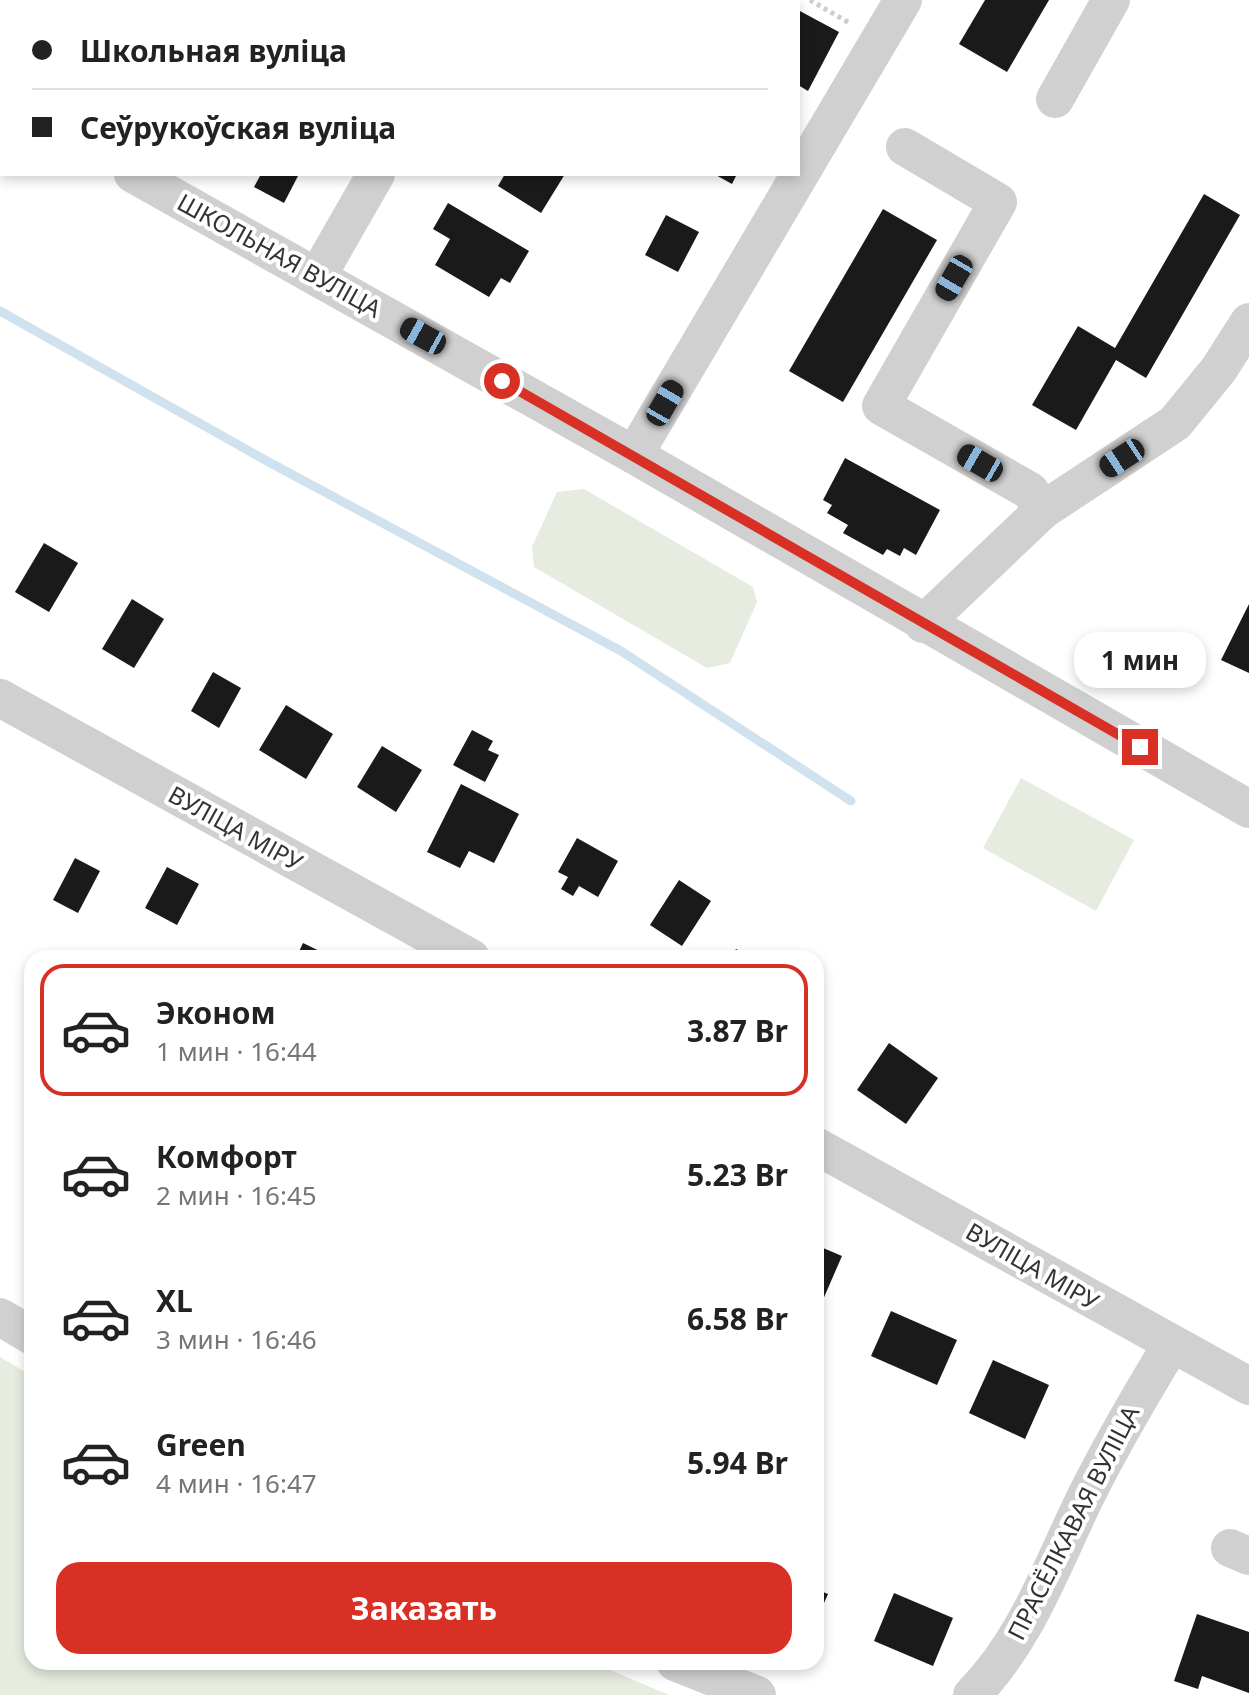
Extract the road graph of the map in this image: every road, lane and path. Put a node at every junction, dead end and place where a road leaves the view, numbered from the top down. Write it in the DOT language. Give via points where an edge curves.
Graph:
graph roads {
  1 [pos="810,0"];
  2 [pos="903,0"];
  3 [pos="1111,0"];
  4 [pos="880,40"];
  5 [pos="1055,99"];
  6 [pos="905,147"];
  7 [pos="800,175"];
  8 [pos="137,176"];
  9 [pos="375,176"];
  10 [pos="799,176"];
  11 [pos="317,277"];
  12 [pos="1249,322"];
  13 [pos="634,455"];
  14 [pos="1043,510"];
  15 [pos="923,624"];
  16 [pos="0,698"];
  17 [pos="1249,809"];
  18 [pos="457,950"];
  19 [pos="824,1150"];
  20 [pos="0,1317"];
  21 [pos="24,1331"];
  22 [pos="1171,1345"];
  23 [pos="1249,1386"];
  24 [pos="695,1670"];
  25 [pos="757,1695"];
  26 [pos="972,1695"];
  1 -- 4 [label="path"];
  2 -- 4 [label="street"];
  3 -- 5 [label="street"];
  4 -- 7 [label="street"];
  6 -- 14 [label="street" via="998,202 881,406 1030,491"];
  8 -- 11 [label="street, ШКОЛЬНАЯ ВУЛІЦА"];
  9 -- 11 [label="street"];
  10 -- 13 [label="street"];
  11 -- 13 [label="street, ШКОЛЬНАЯ ВУЛІЦА"];
  12 -- 14 [label="street" via="1175,423"];
  13 -- 15 [label="street, ШКОЛЬНАЯ ВУЛІЦА"];
  14 -- 15 [label="street"];
  15 -- 17 [label="street, ШКОЛЬНАЯ ВУЛІЦА"];
  16 -- 18 [label="street, ВУЛІЦА МІРУ"];
  19 -- 22 [label="street, ВУЛІЦА МІРУ"];
  20 -- 21 [label="street"];
  22 -- 23 [label="street, ВУЛІЦА МІРУ"];
  22 -- 26 [label="street, ПРАСЁЛКАВАЯ ВУЛІЦА" via="1117,1433 1036,1603 998,1668"];
  24 -- 25 [label="street"];
}
